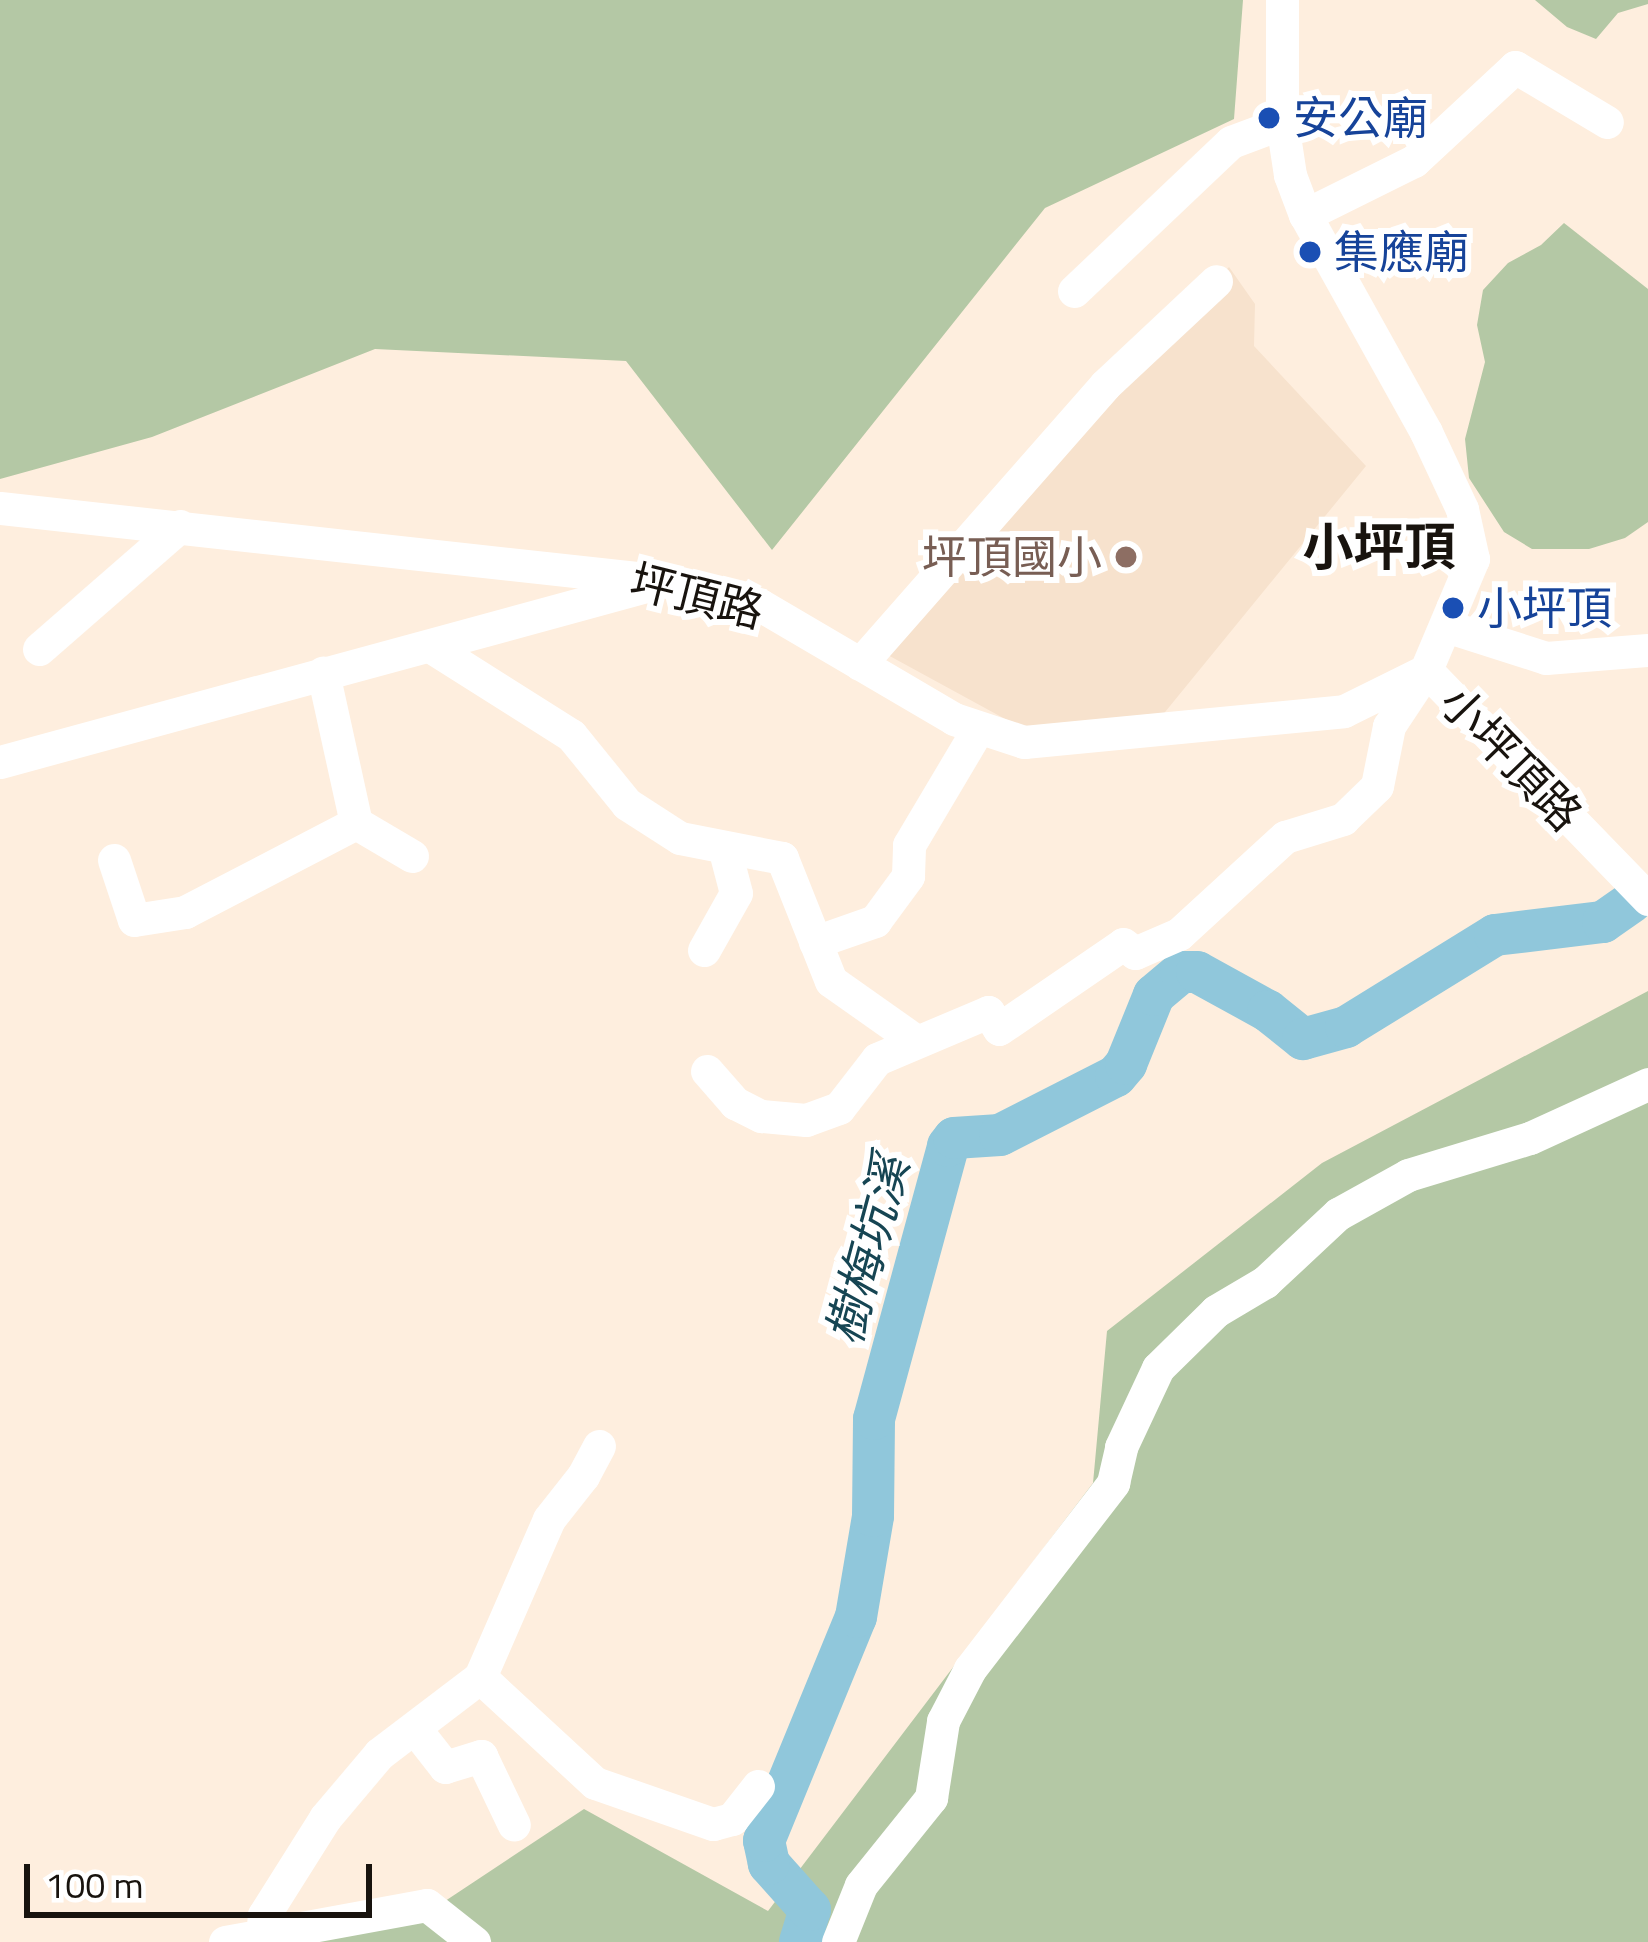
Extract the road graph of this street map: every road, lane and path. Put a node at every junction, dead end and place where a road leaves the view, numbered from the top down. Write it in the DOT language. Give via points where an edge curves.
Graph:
graph roads {
  1 [pos="1282,0"];
  2 [pos="1606,122"];
  3 [pos="1282,123"];
  4 [pos="1304,215"];
  5 [pos="1216,281"];
  6 [pos="1074,291"];
  7 [pos="0,508"];
  8 [pos="180,526"];
  9 [pos="587,572"];
  10 [pos="664,581"];
  11 [pos="570,610"];
  12 [pos="1446,626"];
  13 [pos="430,646"];
  14 [pos="40,649"];
  15 [pos="1648,650"];
  16 [pos="860,664"];
  17 [pos="1426,670"];
  18 [pos="323,673"];
  19 [pos="978,729"];
  20 [pos="0,762"];
  21 [pos="356,823"];
  22 [pos="725,850"];
  23 [pos="412,856"];
  24 [pos="114,860"];
  25 [pos="1648,899"];
  26 [pos="815,942"];
  27 [pos="704,950"];
  28 [pos="916,1042"];
  29 [pos="707,1071"];
  30 [pos="1648,1084"];
  31 [pos="598,1446"];
  32 [pos="479,1677"];
  33 [pos="416,1730"];
  34 [pos="758,1786"];
  35 [pos="514,1825"];
  36 [pos="262,1937"];
  37 [pos="225,1942"];
  38 [pos="474,1942"];
  39 [pos="838,1942"];
  1 -- 3 [label="street, 小坪頂路"];
  2 -- 4 [label="street" via="1515,67 1414,161"];
  3 -- 4 [label="street, 小坪頂路"];
  3 -- 6 [label="street" via="1232,142"];
  4 -- 12 [label="street, 小坪頂路" via="1462,509 1473,559"];
  5 -- 16 [label="street" via="1105,385"];
  7 -- 8 [label="street, 坪頂路"];
  8 -- 9 [label="street, 坪頂路"];
  8 -- 14 [label="street"];
  9 -- 10 [label="street, 坪頂路"];
  9 -- 11 [label="street"];
  10 -- 11 [label="street"];
  10 -- 16 [label="street, 坪頂路" via="760,604"];
  11 -- 13 [label="street"];
  12 -- 15 [label="street" via="1546,658"];
  12 -- 17 [label="street, 小坪頂路"];
  13 -- 18 [label="street"];
  13 -- 22 [label="street" via="571,735 627,804 680,838"];
  16 -- 19 [label="street, 坪頂路"];
  17 -- 19 [label="street, 坪頂路" via="1344,712 1024,742"];
  17 -- 25 [label="street, 小坪頂路"];
  17 -- 28 [label="street" via="1389,726 1377,786 1343,819 1285,837 1179,934 1135,953 1123,944 1000,1029 988,1012"];
  18 -- 20 [label="street"];
  18 -- 21 [label="street"];
  19 -- 26 [label="street" via="909,845 908,875 875,921"];
  21 -- 23 [label="street"];
  21 -- 24 [label="street" via="168,915 134,920"];
  22 -- 26 [label="street" via="782,858"];
  22 -- 27 [label="street" via="736,892"];
  26 -- 28 [label="street" via="831,981"];
  28 -- 29 [label="street" via="877,1058 839,1108 806,1120 761,1116"];
  30 -- 39 [label="street" via="1531,1138 1408,1175 1338,1214 1265,1282 1216,1311 1158,1369 1120,1447 1113,1483 970,1669 943,1721 931,1798 861,1885"];
  31 -- 32 [label="street" via="548,1519"];
  32 -- 33 [label="street"];
  32 -- 34 [label="street" via="595,1783 713,1824 732,1819"];
  33 -- 35 [label="street" via="445,1767 481,1756"];
  33 -- 36 [label="street" via="379,1754 325,1818 264,1915"];
  36 -- 37 [label="street"];
  36 -- 38 [label="street" via="427,1905"];
}
